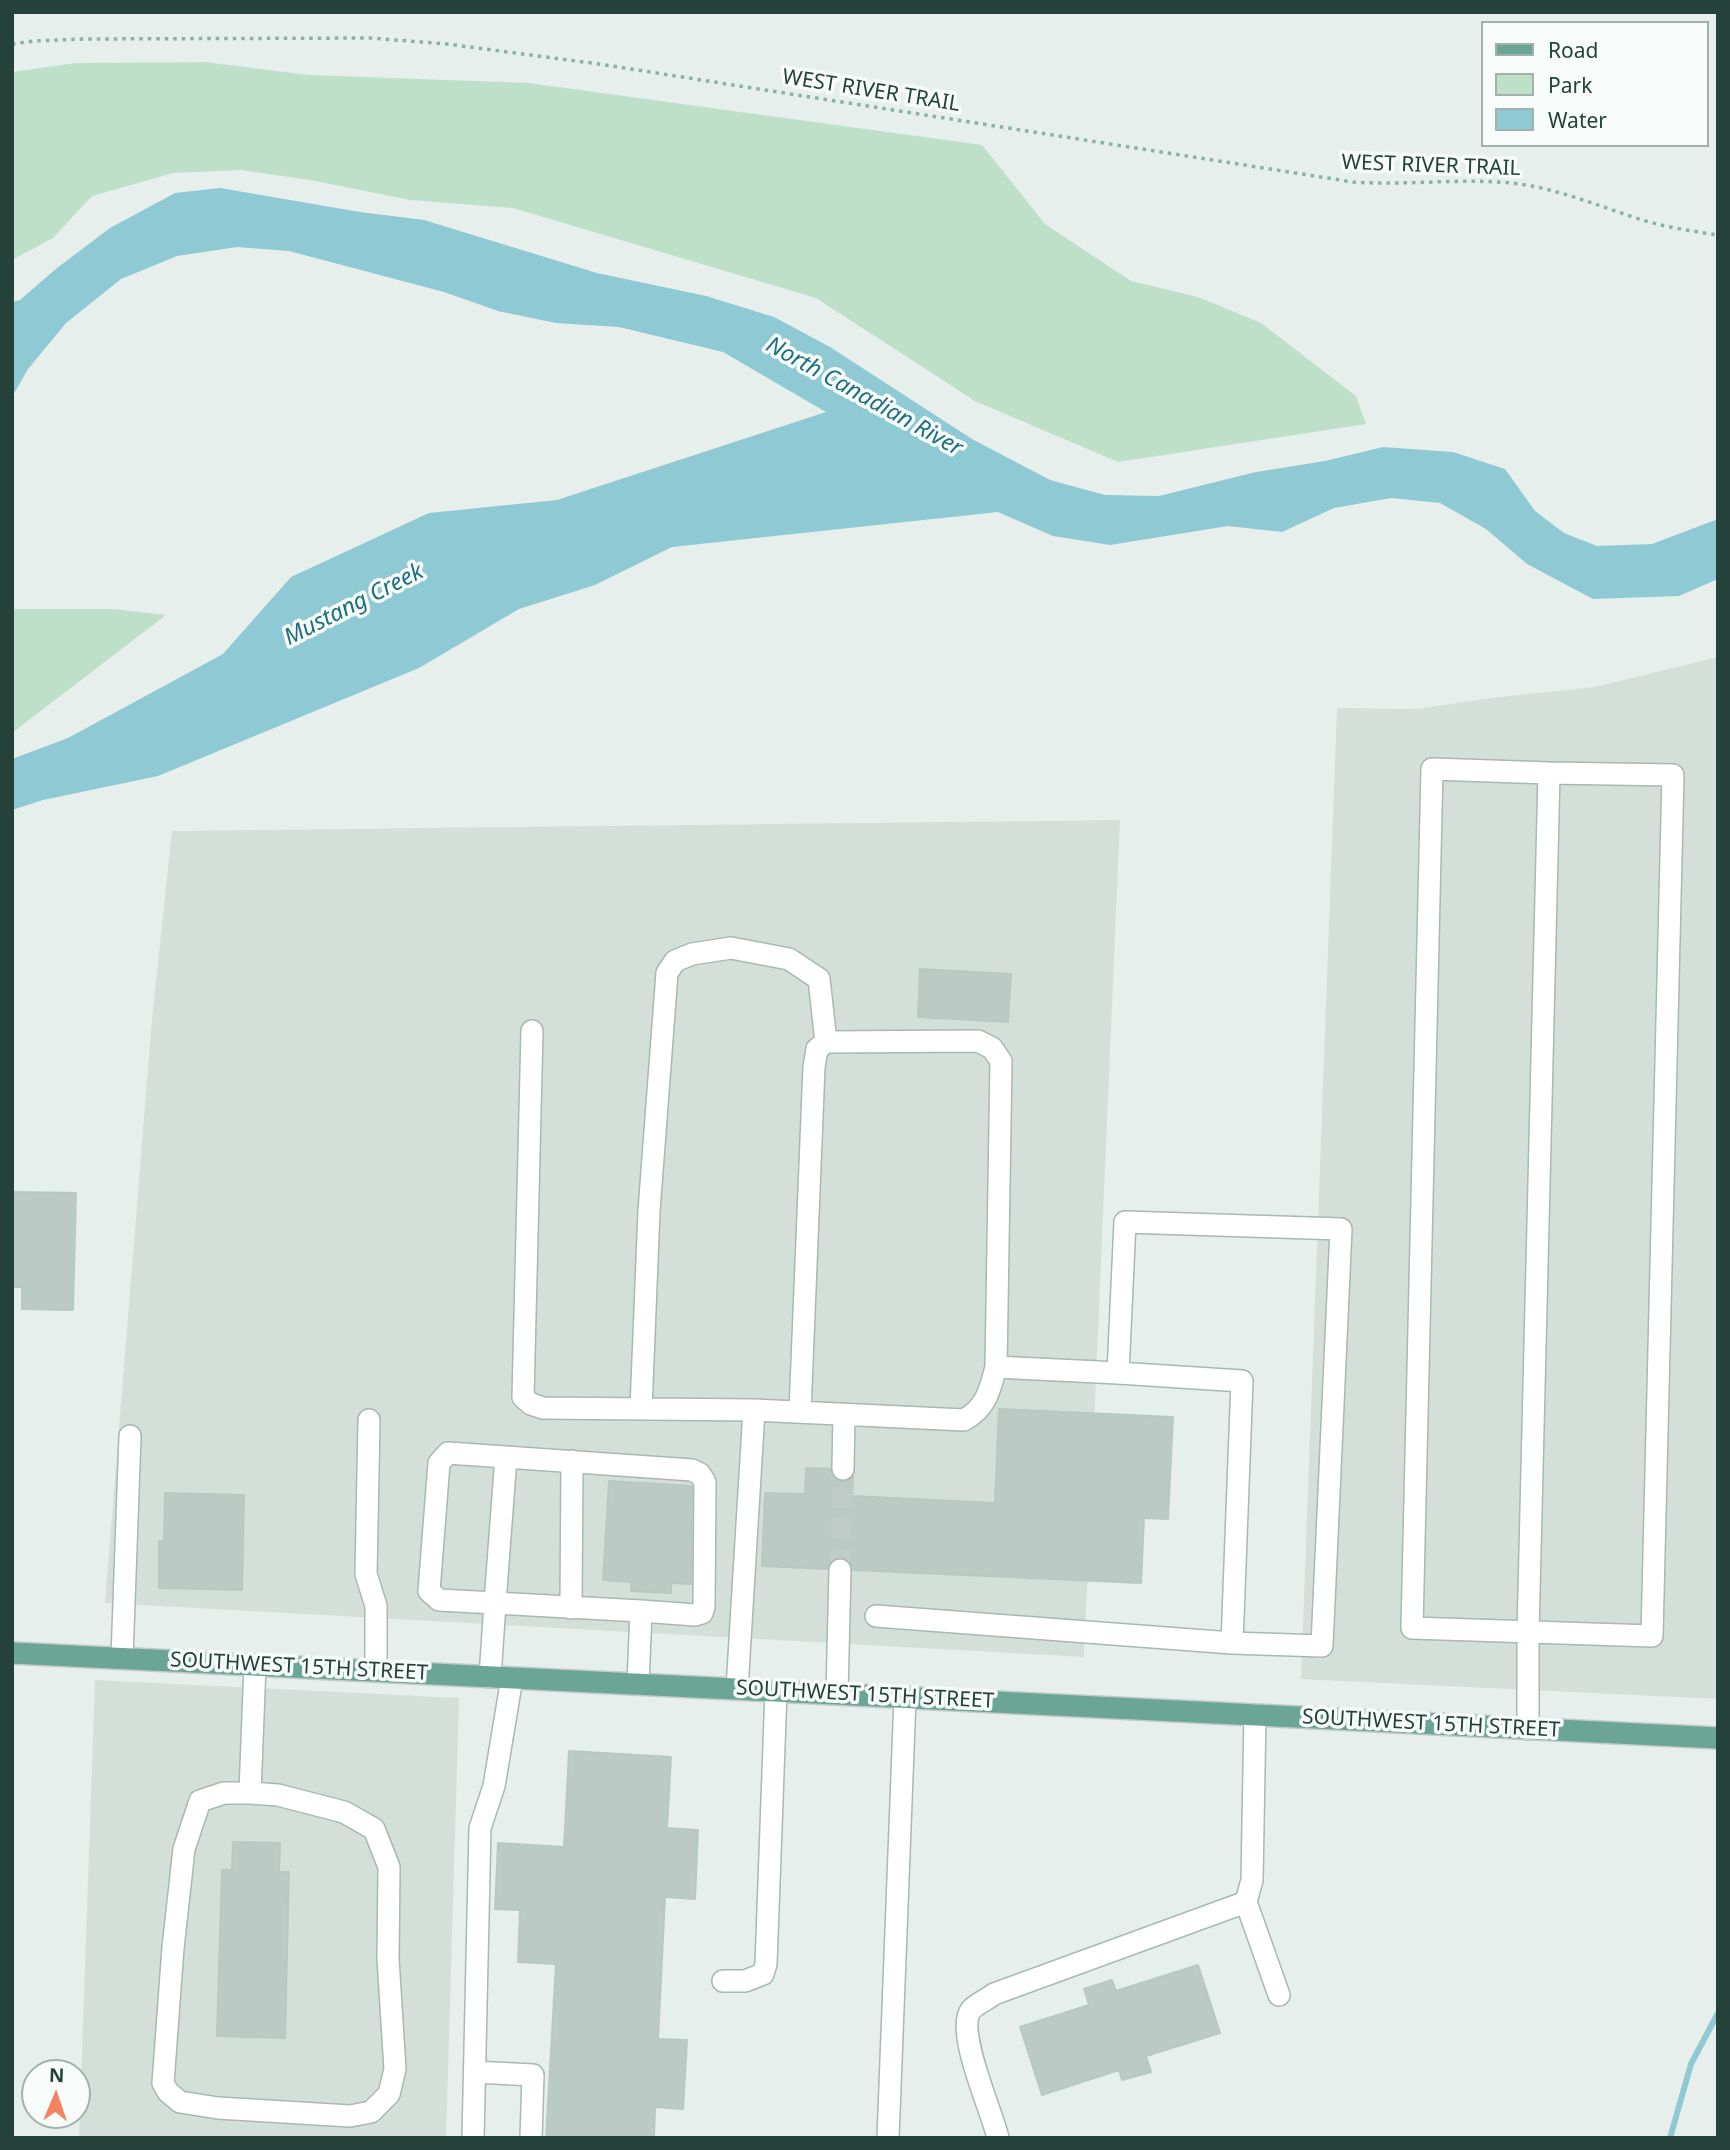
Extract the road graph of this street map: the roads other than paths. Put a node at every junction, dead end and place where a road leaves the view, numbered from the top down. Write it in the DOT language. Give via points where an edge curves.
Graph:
graph roads {
  1 [pos="1549,772"];
  2 [pos="532,1031"];
  3 [pos="826,1042"];
  4 [pos="996,1367"];
  5 [pos="1118,1373"];
  6 [pos="641,1409"];
  7 [pos="754,1410"];
  8 [pos="800,1412"];
  9 [pos="844,1414"];
  10 [pos="369,1420"];
  11 [pos="130,1436"];
  12 [pos="506,1457"];
  13 [pos="572,1461"];
  14 [pos="843,1469"];
  15 [pos="840,1570"];
  16 [pos="495,1603"];
  17 [pos="571,1608"];
  18 [pos="641,1611"];
  19 [pos="876,1616"];
  20 [pos="1528,1633"];
  21 [pos="1232,1643"];
  22 [pos="12,1653"];
  23 [pos="122,1658"];
  24 [pos="255,1665"];
  25 [pos="376,1671"];
  26 [pos="490,1677"];
  27 [pos="512,1678"];
  28 [pos="638,1684"];
  29 [pos="737,1689"];
  30 [pos="776,1691"];
  31 [pos="836,1694"];
  32 [pos="905,1698"];
  33 [pos="1255,1715"];
  34 [pos="1528,1728"];
  35 [pos="1718,1738"];
  36 [pos="250,1793"];
  37 [pos="1246,1902"];
  38 [pos="723,1981"];
  39 [pos="1279,1995"];
  40 [pos="475,2072"];
  41 [pos="473,2138"];
  42 [pos="530,2138"];
  43 [pos="888,2138"];
  44 [pos="998,2138"];
  1 -- 20 [label="lane"];
  1 -- 20 [label="lane" via="1432,769 1430,825 1412,1628"];
  1 -- 20 [label="lane" via="1673,775 1653,1636"];
  2 -- 6 [label="lane" via="523,1397 543,1408"];
  3 -- 4 [label="lane" via="978,1041 992,1048 1001,1061"];
  3 -- 6 [label="lane" via="819,979 789,959 730,948 675,961 667,974 649,1211"];
  3 -- 8 [label="lane" via="817,1049 814,1067"];
  4 -- 5 [label="lane"];
  4 -- 9 [label="lane" via="989,1396 964,1420"];
  5 -- 21 [label="lane" via="1242,1381"];
  5 -- 21 [label="lane" via="1125,1222 1340,1229 1322,1646"];
  6 -- 7 [label="lane"];
  7 -- 8 [label="lane"];
  7 -- 29 [label="lane"];
  8 -- 9 [label="lane"];
  9 -- 14 [label="lane"];
  10 -- 25 [label="lane" via="366,1574 376,1606"];
  11 -- 23 [label="lane"];
  12 -- 13 [label="lane"];
  12 -- 16 [label="lane"];
  12 -- 16 [label="lane" via="448,1453 439,1463 429,1591 439,1600"];
  13 -- 17 [label="lane"];
  13 -- 18 [label="lane" via="692,1470 705,1482 702,1612"];
  15 -- 31 [label="lane"];
  16 -- 17 [label="lane"];
  16 -- 26 [label="lane"];
  17 -- 18 [label="lane"];
  18 -- 28 [label="lane"];
  19 -- 21 [label="lane"];
  20 -- 34 [label="lane"];
  22 -- 23 [label="main road, SOUTHWEST 15TH STREET"];
  23 -- 24 [label="main road, SOUTHWEST 15TH STREET"];
  24 -- 25 [label="main road, SOUTHWEST 15TH STREET"];
  24 -- 36 [label="lane"];
  25 -- 26 [label="main road, SOUTHWEST 15TH STREET"];
  26 -- 27 [label="main road, SOUTHWEST 15TH STREET"];
  27 -- 28 [label="main road, SOUTHWEST 15TH STREET"];
  27 -- 40 [label="lane" via="494,1786 480,1828"];
  28 -- 29 [label="main road, SOUTHWEST 15TH STREET"];
  29 -- 30 [label="main road, SOUTHWEST 15TH STREET"];
  30 -- 31 [label="main road, SOUTHWEST 15TH STREET"];
  30 -- 38 [label="lane" via="766,1964 763,1974 745,1981"];
  31 -- 32 [label="main road, SOUTHWEST 15TH STREET"];
  32 -- 33 [label="main road, SOUTHWEST 15TH STREET"];
  32 -- 43 [label="lane"];
  33 -- 34 [label="main road, SOUTHWEST 15TH STREET"];
  33 -- 37 [label="lane" via="1252,1880"];
  34 -- 35 [label="main road, SOUTHWEST 15TH STREET"];
  36 -- 36 [label="lane" via="224,1793 200,1801 189,1830 173,1948 163,2083 180,2102 218,2108 350,2116 371,2112 389,2094 396,2069 388,1959 389,1867 374,1829 344,1812 278,1795"];
  37 -- 39 [label="lane"];
  37 -- 44 [label="lane" via="994,1994 971,2010 966,2025 968,2047"];
  40 -- 41 [label="lane"];
  40 -- 42 [label="lane" via="533,2075"];
}
